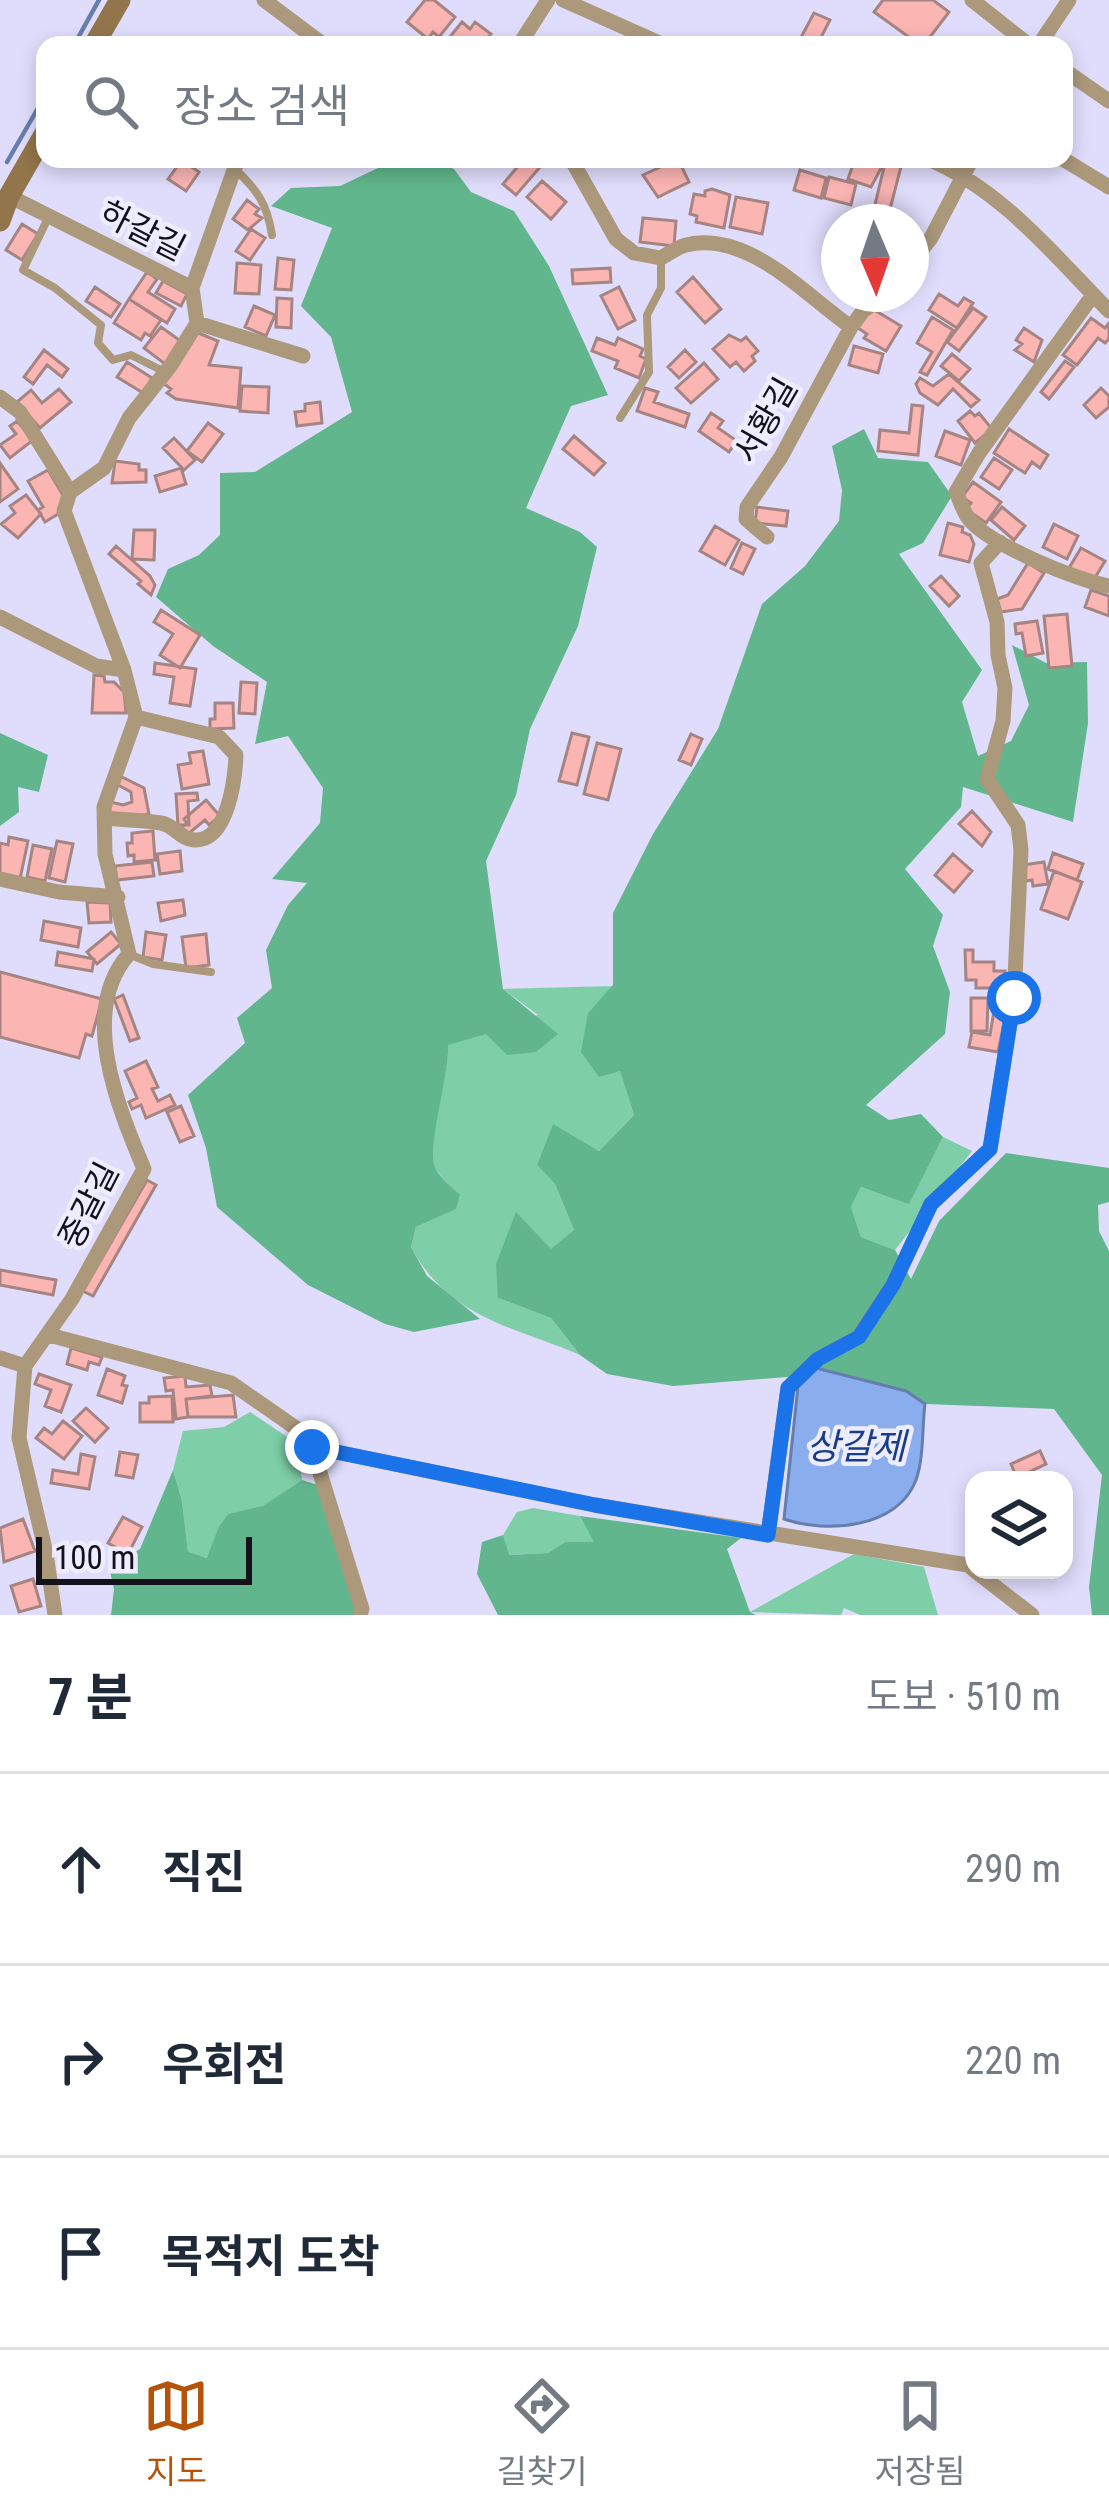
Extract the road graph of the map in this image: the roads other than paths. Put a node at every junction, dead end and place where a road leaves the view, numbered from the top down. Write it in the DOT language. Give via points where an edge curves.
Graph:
graph roads {
  1 [pos="119,0"];
  2 [pos="264,0"];
  3 [pos="548,0"];
  4 [pos="563,0"];
  5 [pos="972,0"];
  6 [pos="1069,0"];
  7 [pos="99,36"];
  8 [pos="312,36"];
  9 [pos="525,36"];
  10 [pos="644,36"];
  11 [pos="1018,36"];
  12 [pos="1045,36"];
  13 [pos="1073,76"];
  14 [pos="1109,101"];
  15 [pos="36,149"];
  16 [pos="1073,165"];
  17 [pos="235,168"];
  18 [pos="239,168"];
  19 [pos="576,168"];
  20 [pos="967,168"];
  21 [pos="970,168"];
  22 [pos="1109,188"];
  23 [pos="9,196"];
  24 [pos="49,216"];
  25 [pos="0,221"];
  26 [pos="272,235"];
  27 [pos="929,240"];
  28 [pos="661,258"];
  29 [pos="192,288"];
  30 [pos="1093,295"];
  31 [pos="1109,311"];
  32 [pos="862,312"];
  33 [pos="197,323"];
  34 [pos="851,327"];
  35 [pos="303,356"];
  36 [pos="166,372"];
  37 [pos="0,397"];
  38 [pos="620,418"];
  39 [pos="70,493"];
  40 [pos="767,537"];
  41 [pos="1000,542"];
  42 [pos="1109,586"];
  43 [pos="0,616"];
  44 [pos="124,670"];
  45 [pos="136,717"];
  46 [pos="104,818"];
  47 [pos="0,880"];
  48 [pos="118,897"];
  49 [pos="129,954"];
  50 [pos="211,972"];
  51 [pos="49,1335"];
  52 [pos="0,1358"];
  53 [pos="25,1366"];
  54 [pos="312,1447"];
  55 [pos="768,1535"];
  56 [pos="965,1566"];
  57 [pos="988,1579"];
  58 [pos="55,1615"];
  59 [pos="360,1615"];
  60 [pos="1032,1615"];
  1 -- 7 [label="main road"];
  2 -- 8 [label="street"];
  3 -- 9 [label="street"];
  4 -- 10 [label="street"];
  5 -- 11 [label="street"];
  6 -- 12 [label="street"];
  13 -- 14 [label="street"];
  15 -- 23 [label="main road"];
  16 -- 22 [label="street"];
  17 -- 29 [label="street, 하갈길"];
  18 -- 26 [label="lane" via="268,208"];
  19 -- 28 [label="street" via="616,239"];
  20 -- 27 [label="street"];
  21 -- 30 [label="street"];
  23 -- 24 [label="street, 하갈길"];
  23 -- 25 [label="main road"];
  24 -- 29 [label="street, 하갈길"];
  24 -- 36 [label="lane" via="22,270 101,325 98,343 113,360 131,356"];
  28 -- 34 [label="street" via="686,244 730,245"];
  28 -- 38 [label="lane" via="662,288 647,315 649,372"];
  29 -- 33 [label="street"];
  30 -- 31 [label="street"];
  30 -- 41 [label="street" via="956,492 970,521"];
  32 -- 34 [label="street, 서황길"];
  33 -- 35 [label="street"];
  33 -- 36 [label="street"];
  34 -- 40 [label="street, 서황길" via="747,507 746,519"];
  36 -- 39 [label="street" via="129,418 104,468"];
  37 -- 39 [label="street" via="20,412"];
  39 -- 44 [label="street" via="64,511"];
  41 -- 42 [label="street"];
  41 -- 55 [label="street" via="981,563 1005,688 987,779 1018,825 1021,886 1014,998 990,1149 931,1204 859,1337 818,1359 788,1388"];
  43 -- 44 [label="street" via="97,666"];
  44 -- 45 [label="street"];
  45 -- 46 [label="street"];
  45 -- 46 [label="street" via="219,737 236,755 235,790 201,840 168,824"];
  46 -- 48 [label="street"];
  47 -- 48 [label="street"];
  48 -- 49 [label="street"];
  49 -- 50 [label="lane"];
  49 -- 51 [label="street, 중갈길" via="112,973 106,1045 144,1169"];
  51 -- 53 [label="street, 중갈길"];
  51 -- 54 [label="street" via="231,1383"];
  52 -- 53 [label="street"];
  53 -- 58 [label="street" via="19,1438"];
  54 -- 55 [label="street"];
  54 -- 59 [label="street"];
  55 -- 56 [label="street"];
  57 -- 60 [label="street"];
}
